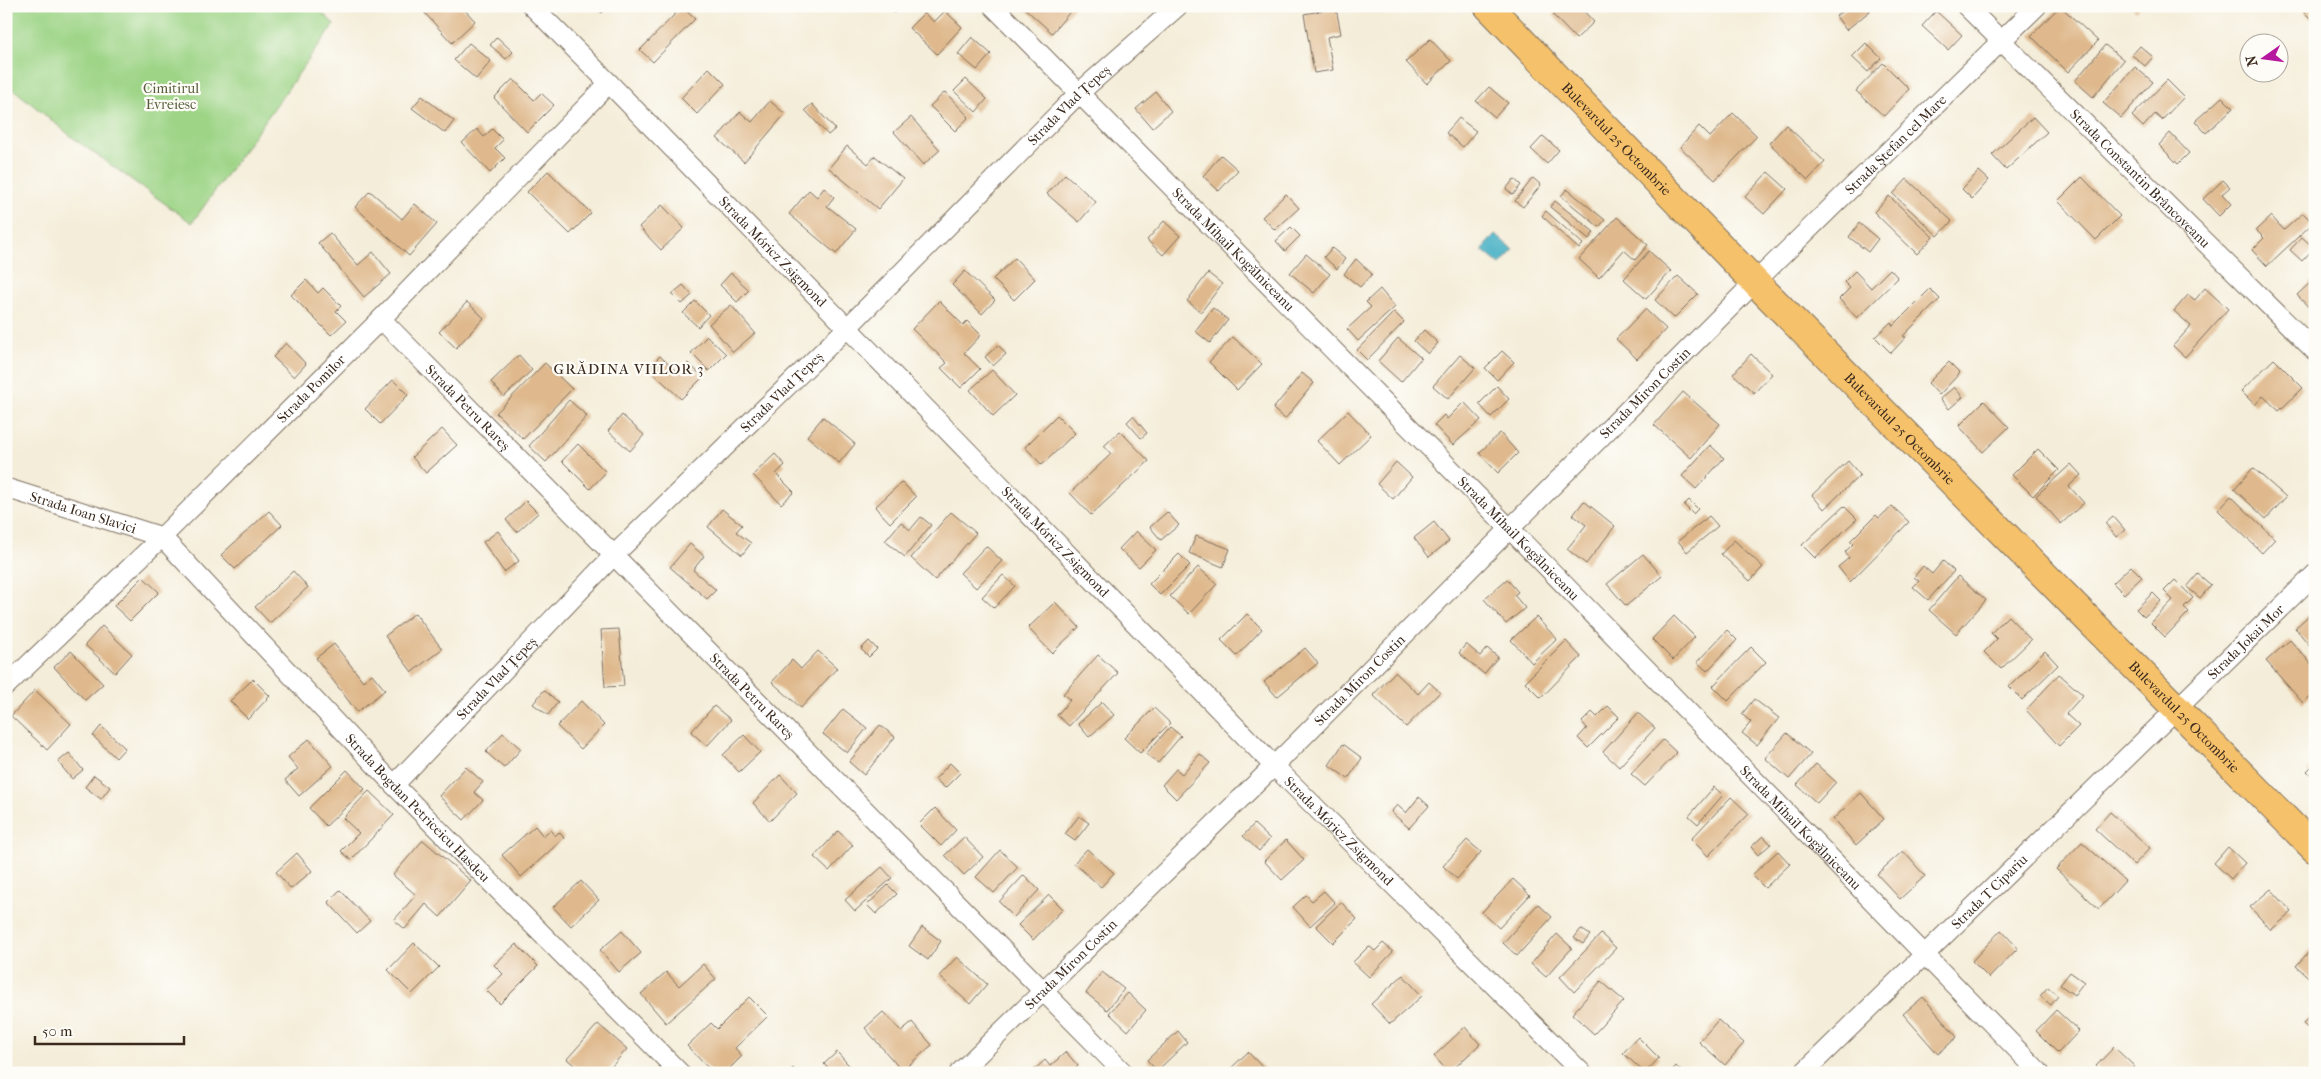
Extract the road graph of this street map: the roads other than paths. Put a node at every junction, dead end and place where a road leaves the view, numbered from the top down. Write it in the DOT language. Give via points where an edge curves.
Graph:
graph roads {
  1 [pos="532,6"];
  2 [pos="993,6"];
  3 [pos="1178,6"];
  4 [pos="1488,6"];
  5 [pos="1966,6"];
  6 [pos="2037,6"];
  7 [pos="2002,41"];
  8 [pos="609,83"];
  9 [pos="1079,93"];
  10 [pos="1755,282"];
  11 [pos="381,319"];
  12 [pos="847,328"];
  13 [pos="2315,351"];
  14 [pos="6,488"];
  15 [pos="1510,529"];
  16 [pos="162,537"];
  17 [pos="615,554"];
  18 [pos="2315,574"];
  19 [pos="6,686"];
  20 [pos="2176,709"];
  21 [pos="1274,766"];
  22 [pos="394,785"];
  23 [pos="2315,849"];
  24 [pos="1924,952"];
  25 [pos="1041,990"];
  26 [pos="680,1073"];
  27 [pos="959,1073"];
  28 [pos="1124,1073"];
  29 [pos="1582,1073"];
  30 [pos="1802,1073"];
  31 [pos="2040,1073"];
  1 -- 8 [label="street, Strada Móricz Zsigmond"];
  2 -- 9 [label="street, Strada Mihail Kogălniceanu"];
  3 -- 9 [label="street, Strada Vlad Țepeș"];
  4 -- 10 [label="main road, Bulevardul 25 Octombrie"];
  5 -- 7 [label="street, Strada Constantin Brâncoveanu"];
  6 -- 7 [label="street, Strada Ștefan cel Mare"];
  7 -- 10 [label="street, Strada Ștefan cel Mare"];
  7 -- 13 [label="street, Strada Constantin Brâncoveanu"];
  8 -- 11 [label="street, Strada Pomilor"];
  8 -- 12 [label="street, Strada Móricz Zsigmond"];
  9 -- 12 [label="street, Strada Vlad Țepeș"];
  9 -- 15 [label="street, Strada Mihail Kogălniceanu"];
  10 -- 15 [label="street, Strada Miron Costin"];
  10 -- 20 [label="main road, Bulevardul 25 Octombrie"];
  11 -- 16 [label="street, Strada Pomilor"];
  11 -- 17 [label="street, Strada Petru Rareș"];
  12 -- 17 [label="street, Strada Vlad Țepeș"];
  12 -- 21 [label="street, Strada Móricz Zsigmond"];
  14 -- 16 [label="street, Strada Ioan Slavici"];
  15 -- 21 [label="street, Strada Miron Costin"];
  15 -- 24 [label="street, Strada Mihail Kogălniceanu"];
  16 -- 19 [label="street, Strada Pomilor"];
  16 -- 22 [label="street, Strada Bogdan Petriceicu Hasdeu"];
  17 -- 22 [label="street, Strada Vlad Țepeș"];
  17 -- 25 [label="street, Strada Petru Rareș"];
  18 -- 20 [label="street, Strada Jokai Mor"];
  20 -- 23 [label="main road, Bulevardul 25 Octombrie"];
  20 -- 24 [label="street, Strada T Cipariu"];
  21 -- 25 [label="street, Strada Miron Costin"];
  21 -- 29 [label="street, Strada Móricz Zsigmond"];
  22 -- 26 [label="street, Strada Bogdan Petriceicu Hasdeu"];
  24 -- 30 [label="street, Strada T Cipariu"];
  24 -- 31 [label="street, Strada Mihail Kogălniceanu"];
  25 -- 27 [label="street, Strada Miron Costin"];
  25 -- 28 [label="street, Strada Petru Rareș"];
}
